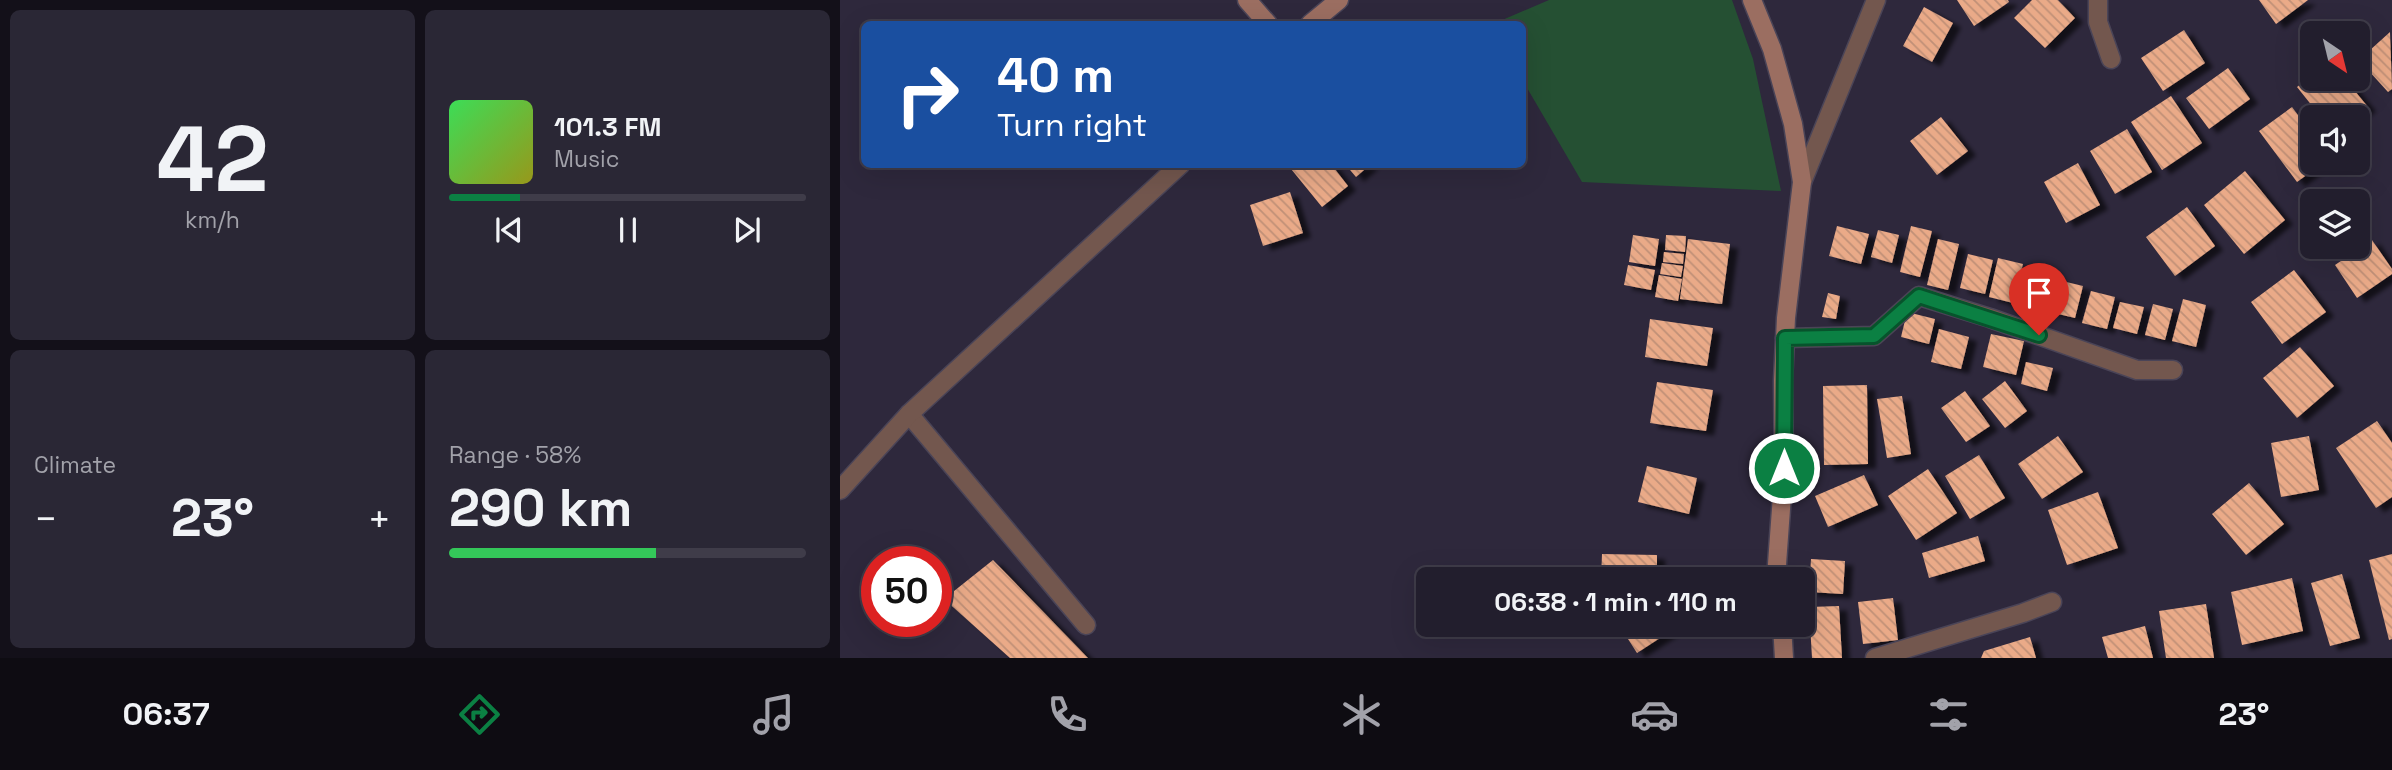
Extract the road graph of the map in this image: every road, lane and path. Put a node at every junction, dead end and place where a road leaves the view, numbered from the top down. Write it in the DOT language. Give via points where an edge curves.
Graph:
graph roads {
  1 [pos="1247,0"];
  2 [pos="1339,0"];
  3 [pos="1752,0"];
  4 [pos="1876,0"];
  5 [pos="2098,0"];
  6 [pos="1265,21"];
  7 [pos="1314,21"];
  8 [pos="2111,59"];
  9 [pos="1177,168"];
  10 [pos="1802,182"];
  11 [pos="1785,338"];
  12 [pos="2173,370"];
  13 [pos="909,415"];
  14 [pos="840,490"];
  15 [pos="1777,567"];
  16 [pos="2052,602"];
  17 [pos="1086,625"];
  18 [pos="1783,637"];
  19 [pos="1784,658"];
  20 [pos="1875,658"];
  1 -- 6 [label="main road"];
  2 -- 7 [label="main road"];
  3 -- 10 [label="main road" via="1772,49 1793,124"];
  4 -- 10 [label="street"];
  5 -- 8 [label="street" via="2098,22"];
  9 -- 13 [label="street"];
  10 -- 11 [label="main road"];
  11 -- 12 [label="street" via="1874,336 1919,296 2137,370"];
  11 -- 15 [label="main road"];
  13 -- 14 [label="street"];
  13 -- 17 [label="street"];
  16 -- 20 [label="street"];
  18 -- 19 [label="main road"];
}
